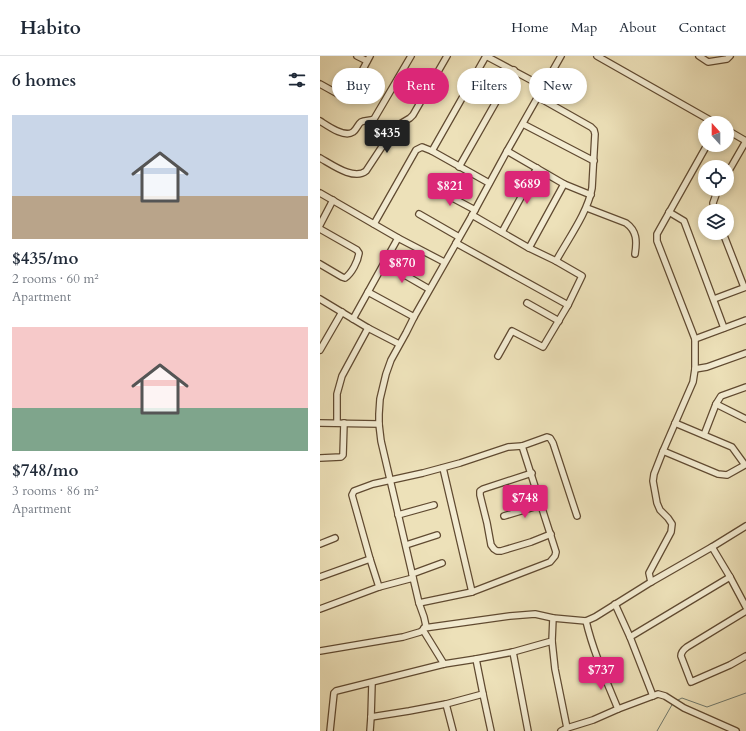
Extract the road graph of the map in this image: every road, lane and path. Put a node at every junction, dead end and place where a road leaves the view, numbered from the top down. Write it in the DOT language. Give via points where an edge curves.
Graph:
graph roads {
  1 [pos="358,56"];
  2 [pos="411,56"];
  3 [pos="447,56"];
  4 [pos="486,56"];
  5 [pos="560,56"];
  6 [pos="597,56"];
  7 [pos="699,56"];
  8 [pos="730,56"];
  9 [pos="369,59"];
  10 [pos="607,59"];
  11 [pos="510,68"];
  12 [pos="554,68"];
  13 [pos="320,84"];
  14 [pos="495,104"];
  15 [pos="534,104"];
  16 [pos="550,104"];
  17 [pos="703,116"];
  18 [pos="320,121"];
  19 [pos="523,124"];
  20 [pos="734,134"];
  21 [pos="746,141"];
  22 [pos="432,151"];
  23 [pos="507,151"];
  24 [pos="703,152"];
  25 [pos="320,158"];
  26 [pos="594,161"];
  27 [pos="734,162"];
  28 [pos="459,166"];
  29 [pos="537,168"];
  30 [pos="489,183"];
  31 [pos="564,184"];
  32 [pos="434,188"];
  33 [pos="320,192"];
  34 [pos="591,195"];
  35 [pos="333,200"];
  36 [pos="587,208"];
  37 [pos="669,212"];
  38 [pos="473,213"];
  39 [pos="419,214"];
  40 [pos="374,224"];
  41 [pos="320,225"];
  42 [pos="320,229"];
  43 [pos="502,232"];
  44 [pos="460,237"];
  45 [pos="398,238"];
  46 [pos="726,240"];
  47 [pos="456,243"];
  48 [pos="529,248"];
  49 [pos="635,254"];
  50 [pos="556,261"];
  51 [pos="444,262"];
  52 [pos="384,263"];
  53 [pos="320,264"];
  54 [pos="745,287"];
  55 [pos="430,289"];
  56 [pos="368,292"];
  57 [pos="320,299"];
  58 [pos="714,299"];
  59 [pos="527,303"];
  60 [pos="568,305"];
  61 [pos="342,312"];
  62 [pos="414,317"];
  63 [pos="353,319"];
  64 [pos="746,320"];
  65 [pos="559,321"];
  66 [pos="368,328"];
  67 [pos="724,328"];
  68 [pos="695,339"];
  69 [pos="399,344"];
  70 [pos="320,350"];
  71 [pos="746,353"];
  72 [pos="498,356"];
  73 [pos="695,369"];
  74 [pos="746,387"];
  75 [pos="716,404"];
  76 [pos="746,419"];
  77 [pos="320,423"];
  78 [pos="337,423"];
  79 [pos="344,423"];
  80 [pos="675,423"];
  81 [pos="379,424"];
  82 [pos="704,435"];
  83 [pos="522,446"];
  84 [pos="663,451"];
  85 [pos="320,458"];
  86 [pos="745,464"];
  87 [pos="443,468"];
  88 [pos="532,473"];
  89 [pos="390,480"];
  90 [pos="434,505"];
  91 [pos="541,505"];
  92 [pos="398,515"];
  93 [pos="504,516"];
  94 [pos="577,516"];
  95 [pos="745,528"];
  96 [pos="551,534"];
  97 [pos="437,535"];
  98 [pos="336,538"];
  99 [pos="320,544"];
  100 [pos="406,545"];
  101 [pos="712,547"];
  102 [pos="370,559"];
  103 [pos="442,563"];
  104 [pos="413,576"];
  105 [pos="320,577"];
  106 [pos="730,577"];
  107 [pos="651,582"];
  108 [pos="379,587"];
  109 [pos="472,592"];
  110 [pos="419,603"];
  111 [pos="615,604"];
  112 [pos="746,607"];
  113 [pos="320,609"];
  114 [pos="746,611"];
  115 [pos="553,618"];
  116 [pos="586,621"];
  117 [pos="424,629"];
  118 [pos="630,637"];
  119 [pos="552,641"];
  120 [pos="320,651"];
  121 [pos="513,652"];
  122 [pos="746,656"];
  123 [pos="476,659"];
  124 [pos="444,664"];
  125 [pos="372,683"];
  126 [pos="483,694"];
  127 [pos="653,696"];
  128 [pos="446,704"];
  129 [pos="618,709"];
  130 [pos="371,717"];
  131 [pos="567,728"];
  132 [pos="330,731"];
  133 [pos="370,731"];
  134 [pos="453,731"];
  135 [pos="491,731"];
  136 [pos="528,731"];
  137 [pos="561,731"];
  138 [pos="736,731"];
  1 -- 9 [label="street"];
  2 -- 18 [label="street" via="374,119 359,123 351,133 339,132"];
  3 -- 25 [label="street" via="413,115 394,127 366,171 362,174 350,173"];
  4 -- 11 [label="street"];
  4 -- 22 [label="street"];
  5 -- 12 [label="street"];
  6 -- 10 [label="street"];
  7 -- 8 [label="street" via="708,62 727,59"];
  9 -- 13 [label="street" via="347,99"];
  10 -- 17 [label="street"];
  14 -- 28 [label="street"];
  15 -- 19 [label="street"];
  16 -- 26 [label="street" via="594,130"];
  19 -- 23 [label="street"];
  19 -- 26 [label="street"];
  20 -- 21 [label="street"];
  21 -- 27 [label="street"];
  22 -- 28 [label="street"];
  22 -- 40 [label="street" via="422,147 416,150"];
  23 -- 29 [label="street"];
  23 -- 30 [label="street"];
  24 -- 37 [label="street"];
  26 -- 34 [label="street"];
  28 -- 30 [label="street"];
  29 -- 31 [label="street"];
  29 -- 43 [label="street"];
  30 -- 38 [label="street"];
  31 -- 34 [label="street"];
  31 -- 48 [label="street"];
  32 -- 38 [label="street"];
  33 -- 35 [label="street"];
  34 -- 36 [label="street"];
  35 -- 40 [label="street"];
  35 -- 41 [label="street"];
  36 -- 49 [label="street" via="631,227 637,242"];
  36 -- 50 [label="street"];
  37 -- 58 [label="street" via="684,222"];
  37 -- 68 [label="street" via="658,234 658,240"];
  38 -- 43 [label="street"];
  38 -- 44 [label="street"];
  39 -- 44 [label="street"];
  40 -- 45 [label="street"];
  42 -- 53 [label="street" via="357,250 359,256 345,278"];
  43 -- 48 [label="street"];
  44 -- 47 [label="street"];
  45 -- 51 [label="street"];
  45 -- 52 [label="street"];
  46 -- 54 [label="street"];
  47 -- 51 [label="street"];
  47 -- 60 [label="street"];
  48 -- 50 [label="street"];
  50 -- 60 [label="street" via="582,276"];
  51 -- 55 [label="street"];
  52 -- 55 [label="street"];
  52 -- 56 [label="street"];
  54 -- 58 [label="street"];
  55 -- 62 [label="street"];
  56 -- 62 [label="street"];
  56 -- 63 [label="street"];
  57 -- 61 [label="street"];
  58 -- 67 [label="street"];
  59 -- 65 [label="street"];
  60 -- 65 [label="street"];
  61 -- 63 [label="street"];
  61 -- 70 [label="street"];
  62 -- 69 [label="street"];
  63 -- 66 [label="street"];
  64 -- 67 [label="street"];
  65 -- 72 [label="street" via="544,347 512,331"];
  66 -- 69 [label="street"];
  66 -- 78 [label="street" via="342,376 337,394"];
  67 -- 68 [label="street"];
  68 -- 73 [label="street"];
  69 -- 81 [label="street" via="386,374 380,399"];
  71 -- 73 [label="street"];
  73 -- 80 [label="street" via="693,382"];
  74 -- 75 [label="street" via="721,396"];
  75 -- 76 [label="street"];
  75 -- 82 [label="street"];
  77 -- 78 [label="street"];
  78 -- 79 [label="street"];
  79 -- 81 [label="street"];
  79 -- 85 [label="street" via="343,455"];
  80 -- 82 [label="street"];
  80 -- 84 [label="street"];
  81 -- 89 [label="street"];
  82 -- 86 [label="street" via="732,447"];
  83 -- 87 [label="street" via="508,447"];
  83 -- 88 [label="street"];
  83 -- 94 [label="street" via="550,438"];
  84 -- 86 [label="street" via="718,474 727,475"];
  84 -- 107 [label="street" via="654,474 654,490 660,510 672,524 649,573"];
  87 -- 89 [label="street"];
  87 -- 109 [label="street"];
  88 -- 91 [label="street"];
  88 -- 96 [label="street" via="482,489 480,492 491,545 497,551 501,551"];
  89 -- 92 [label="street"];
  89 -- 102 [label="street" via="356,489 352,495"];
  90 -- 92 [label="street"];
  91 -- 93 [label="street"];
  91 -- 96 [label="street"];
  92 -- 100 [label="street"];
  95 -- 101 [label="street"];
  96 -- 109 [label="street" via="556,552 550,562"];
  97 -- 100 [label="street"];
  98 -- 99 [label="street"];
  100 -- 104 [label="street"];
  101 -- 106 [label="street"];
  101 -- 107 [label="street"];
  102 -- 105 [label="street"];
  102 -- 108 [label="street"];
  103 -- 104 [label="street"];
  104 -- 108 [label="street"];
  104 -- 110 [label="street"];
  106 -- 112 [label="street"];
  106 -- 118 [label="street"];
  107 -- 111 [label="street"];
  108 -- 113 [label="street"];
  109 -- 110 [label="street"];
  110 -- 117 [label="street" via="426,626"];
  111 -- 116 [label="street"];
  111 -- 118 [label="street"];
  114 -- 122 [label="street" via="682,650 681,656 691,682"];
  115 -- 116 [label="street"];
  115 -- 117 [label="street" via="536,614 510,616"];
  115 -- 119 [label="street"];
  116 -- 129 [label="street" via="589,636"];
  117 -- 120 [label="street" via="403,637"];
  117 -- 124 [label="street"];
  118 -- 127 [label="street"];
  119 -- 121 [label="street"];
  119 -- 131 [label="street"];
  121 -- 123 [label="street"];
  121 -- 136 [label="street"];
  123 -- 124 [label="street"];
  123 -- 126 [label="street"];
  124 -- 125 [label="street"];
  125 -- 130 [label="street"];
  125 -- 132 [label="street" via="334,693"];
  126 -- 128 [label="street"];
  126 -- 135 [label="street"];
  127 -- 129 [label="street"];
  127 -- 138 [label="street" via="665,696 684,708"];
  128 -- 130 [label="street"];
  128 -- 134 [label="street"];
  129 -- 131 [label="street"];
  130 -- 133 [label="street"];
  131 -- 137 [label="street"];
}
